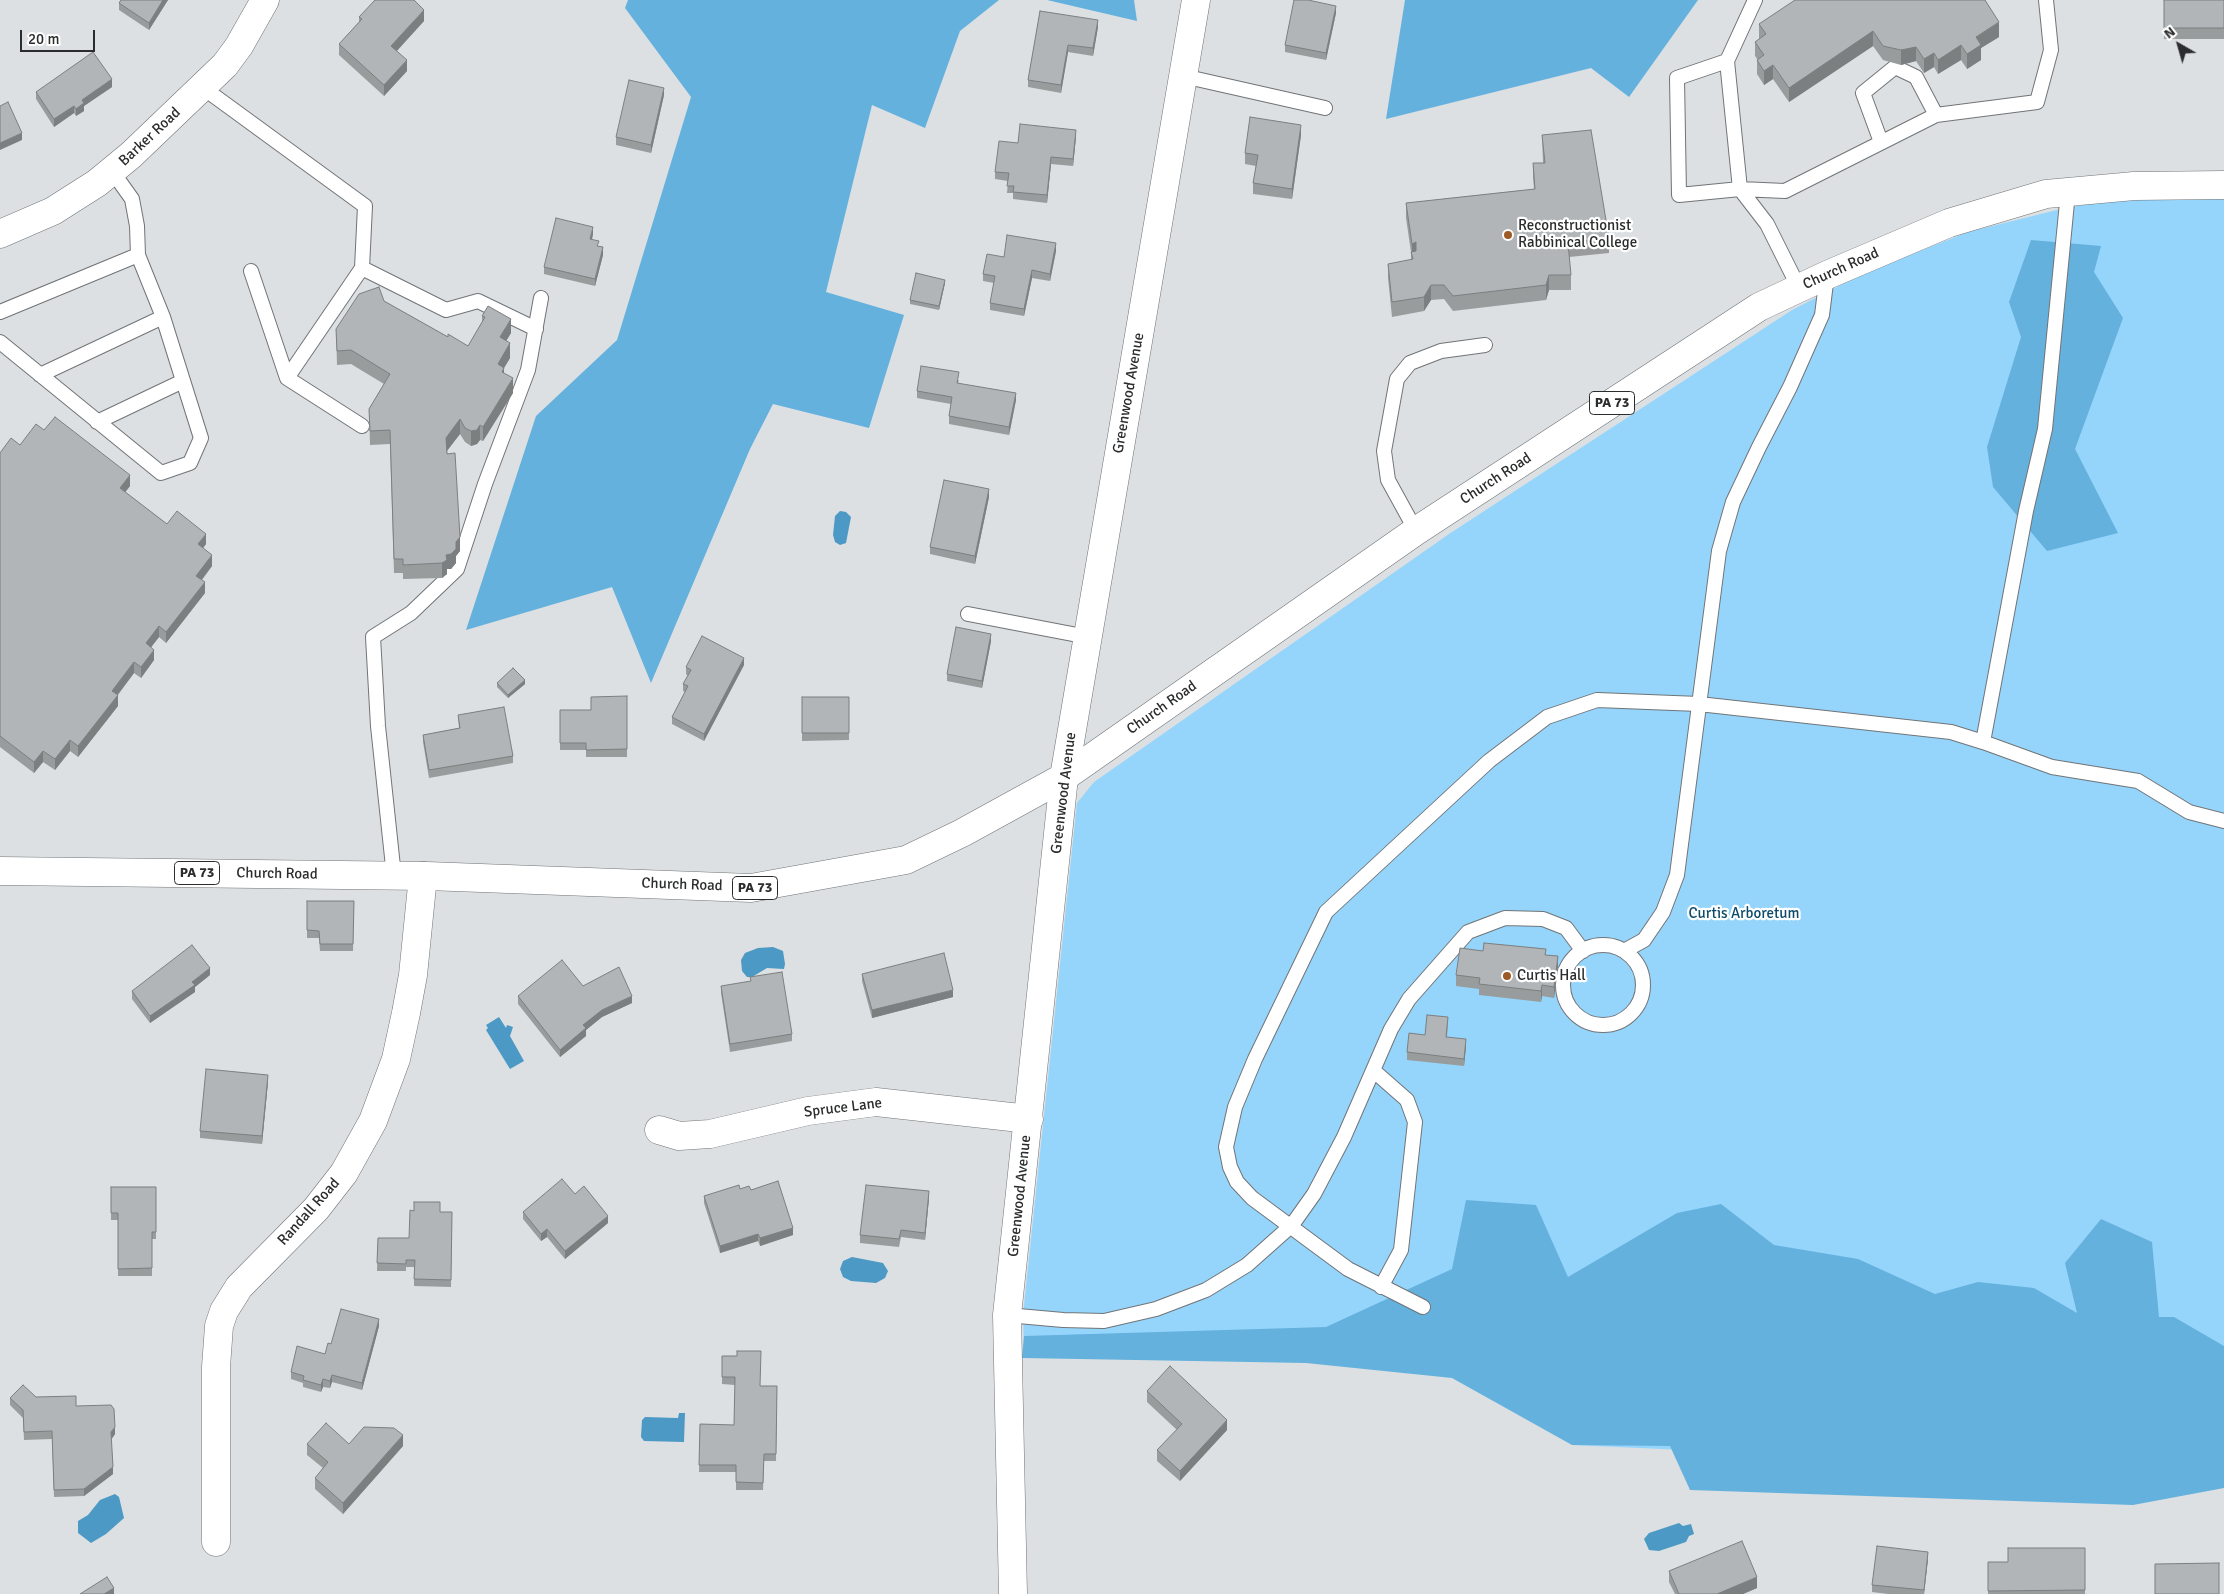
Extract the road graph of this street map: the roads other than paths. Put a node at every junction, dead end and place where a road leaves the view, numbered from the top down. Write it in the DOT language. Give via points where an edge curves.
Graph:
graph roads {
  1 [pos="265,0"];
  2 [pos="1196,0"];
  3 [pos="1756,0"];
  4 [pos="2046,0"];
  5 [pos="1727,61"];
  6 [pos="1183,76"];
  7 [pos="202,87"];
  8 [pos="1325,108"];
  9 [pos="1936,115"];
  10 [pos="1881,142"];
  11 [pos="112,172"];
  12 [pos="2224,185"];
  13 [pos="1740,189"];
  14 [pos="2068,192"];
  15 [pos="0,234"];
  16 [pos="138,255"];
  17 [pos="362,268"];
  18 [pos="251,271"];
  19 [pos="1826,275"];
  20 [pos="1799,288"];
  21 [pos="541,298"];
  22 [pos="0,312"];
  23 [pos="163,317"];
  24 [pos="536,329"];
  25 [pos="0,342"];
  26 [pos="1485,345"];
  27 [pos="40,375"];
  28 [pos="287,378"];
  29 [pos="183,382"];
  30 [pos="98,422"];
  31 [pos="362,426"];
  32 [pos="1416,531"];
  33 [pos="968,614"];
  34 [pos="1088,637"];
  35 [pos="1700,704"];
  36 [pos="1983,742"];
  37 [pos="1064,777"];
  38 [pos="2224,821"];
  39 [pos="0,871"];
  40 [pos="394,876"];
  41 [pos="423,876"];
  42 [pos="1583,951"];
  43 [pos="1624,951"];
  44 [pos="1374,1071"];
  45 [pos="1028,1118"];
  46 [pos="659,1130"];
  47 [pos="1292,1225"];
  48 [pos="1381,1287"];
  49 [pos="1423,1307"];
  50 [pos="1007,1314"];
  51 [pos="216,1542"];
  52 [pos="1013,1594"];
  1 -- 7 [label="main road, Barker Road" via="239,46"];
  2 -- 6 [label="main road, Greenwood Avenue"];
  3 -- 5 [label="lane"];
  4 -- 9 [label="lane" via="2051,50 2037,102"];
  5 -- 13 [label="lane"];
  5 -- 13 [label="lane" via="1677,78 1679,195"];
  6 -- 8 [label="lane"];
  6 -- 34 [label="main road, Greenwood Avenue"];
  7 -- 11 [label="main road, Barker Road"];
  7 -- 17 [label="lane" via="365,206"];
  9 -- 10 [label="lane"];
  9 -- 10 [label="lane" via="1916,78 1895,67 1863,93"];
  10 -- 13 [label="lane" via="1785,191"];
  11 -- 15 [label="main road, Barker Road" via="53,211"];
  11 -- 16 [label="lane" via="132,200"];
  12 -- 14 [label="main road, Church Road / PA 73" via="2134,186"];
  13 -- 20 [label="lane" via="1767,224"];
  14 -- 19 [label="main road, Church Road / PA 73" via="2046,194 1949,223"];
  14 -- 36 [label="lane" via="2045,429 2026,511"];
  16 -- 22 [label="lane"];
  16 -- 23 [label="lane"];
  17 -- 24 [label="lane" via="446,310 478,301"];
  17 -- 28 [label="lane"];
  18 -- 28 [label="lane"];
  19 -- 20 [label="main road, Church Road / PA 73"];
  19 -- 35 [label="lane" via="1822,315 1733,502 1721,543"];
  20 -- 32 [label="main road, Church Road / PA 73" via="1759,308"];
  21 -- 24 [label="lane"];
  23 -- 27 [label="lane"];
  23 -- 29 [label="lane"];
  24 -- 40 [label="lane" via="528,370 457,570 411,613 373,637 378,726"];
  25 -- 27 [label="lane"];
  26 -- 32 [label="lane" via="1441,351 1410,363 1398,379 1384,451 1388,480"];
  27 -- 30 [label="lane"];
  28 -- 31 [label="lane"];
  29 -- 30 [label="lane"];
  29 -- 30 [label="lane" via="201,438 190,463 161,473"];
  32 -- 37 [label="main road, Church Road / PA 73"];
  33 -- 34 [label="lane"];
  34 -- 37 [label="main road, Greenwood Avenue"];
  35 -- 36 [label="lane" via="1951,732"];
  35 -- 43 [label="lane" via="1678,875 1663,912 1644,940"];
  35 -- 47 [label="lane" via="1597,700 1547,717 1489,761 1326,912 1255,1059 1235,1107 1226,1147 1237,1182 1252,1198"];
  36 -- 38 [label="lane" via="2052,767 2138,781 2189,812"];
  37 -- 41 [label="main road, Church Road / PA 73" via="906,860 752,888"];
  37 -- 45 [label="main road, Greenwood Avenue"];
  39 -- 40 [label="main road, Church Road / PA 73"];
  40 -- 41 [label="main road, Church Road / PA 73"];
  41 -- 51 [label="main road, Randall Road" via="412,983 401,1039 392,1074 373,1121 344,1173 316,1209 239,1286 219,1326"];
  42 -- 43 [label="lane" via="1604,945"];
  42 -- 43 [label="lane" via="1566,970 1565,996 1579,1017 1603,1025 1628,1017 1642,995 1641,970"];
  42 -- 44 [label="lane" via="1566,928 1543,919 1505,918 1468,932 1409,999 1391,1029"];
  44 -- 47 [label="lane" via="1314,1194"];
  44 -- 48 [label="lane" via="1408,1100 1415,1122 1401,1250"];
  45 -- 46 [label="main road, Spruce Lane" via="876,1102 808,1111 710,1134 679,1136"];
  45 -- 50 [label="main road, Greenwood Avenue"];
  47 -- 48 [label="lane" via="1340,1264"];
  47 -- 50 [label="lane" via="1247,1265 1206,1290 1156,1309 1104,1321"];
  48 -- 49 [label="lane"];
  50 -- 52 [label="main road, Greenwood Avenue"];
}
